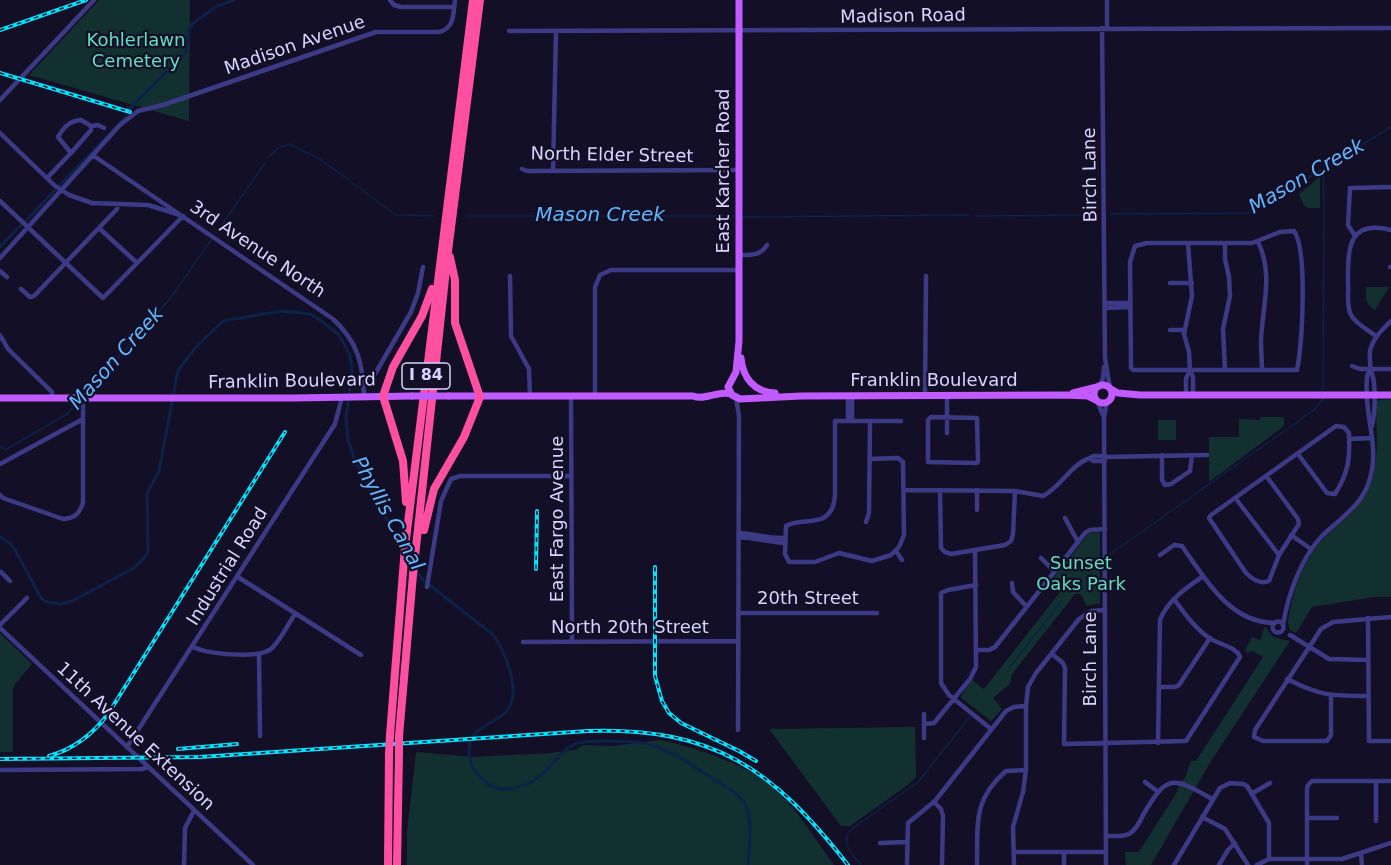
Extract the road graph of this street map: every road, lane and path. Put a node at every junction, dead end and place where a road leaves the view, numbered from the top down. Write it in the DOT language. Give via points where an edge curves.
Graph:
graph roads {
  1 [pos="93,0"];
  2 [pos="390,0"];
  3 [pos="455,0"];
  4 [pos="473,0"];
  5 [pos="480,0"];
  6 [pos="739,0"];
  7 [pos="1107,0"];
  8 [pos="454,7"];
  9 [pos="1105,28"];
  10 [pos="1391,28"];
  11 [pos="556,31"];
  12 [pos="739,31"];
  13 [pos="509,32"];
  14 [pos="0,100"];
  15 [pos="91,126"];
  16 [pos="104,128"];
  17 [pos="0,133"];
  18 [pos="71,153"];
  19 [pos="94,156"];
  20 [pos="522,169"];
  21 [pos="738,170"];
  22 [pos="553,171"];
  23 [pos="47,178"];
  24 [pos="1391,187"];
  25 [pos="62,191"];
  26 [pos="0,201"];
  27 [pos="117,205"];
  28 [pos="447,206"];
  29 [pos="183,216"];
  30 [pos="28,227"];
  31 [pos="99,228"];
  32 [pos="1391,230"];
  33 [pos="1355,236"];
  34 [pos="1258,242"];
  35 [pos="1188,244"];
  36 [pos="1225,244"];
  37 [pos="768,245"];
  38 [pos="448,250"];
  39 [pos="739,255"];
  40 [pos="0,258"];
  41 [pos="137,263"];
  42 [pos="66,264"];
  43 [pos="423,267"];
  44 [pos="739,270"];
  45 [pos="0,271"];
  46 [pos="510,276"];
  47 [pos="926,276"];
  48 [pos="7,277"];
  49 [pos="1170,283"];
  50 [pos="1192,283"];
  51 [pos="21,289"];
  52 [pos="1105,305"];
  53 [pos="1130,305"];
  54 [pos="1390,323"];
  55 [pos="1170,330"];
  56 [pos="1185,330"];
  57 [pos="0,335"];
  58 [pos="1376,336"];
  59 [pos="739,341"];
  60 [pos="1105,358"];
  61 [pos="1352,366"];
  62 [pos="1370,369"];
  63 [pos="1391,369"];
  64 [pos="1225,370"];
  65 [pos="1262,370"];
  66 [pos="1191,371"];
  67 [pos="732,379"];
  68 [pos="363,381"];
  69 [pos="749,381"];
  70 [pos="1099,386"];
  71 [pos="1110,389"];
  72 [pos="1067,395"];
  73 [pos="1140,395"];
  74 [pos="1189,395"];
  75 [pos="1370,395"];
  76 [pos="1391,395"];
  77 [pos="383,396"];
  78 [pos="693,396"];
  79 [pos="801,396"];
  80 [pos="850,396"];
  81 [pos="925,396"];
  82 [pos="947,396"];
  83 [pos="347,397"];
  84 [pos="364,397"];
  85 [pos="480,397"];
  86 [pos="530,397"];
  87 [pos="571,397"];
  88 [pos="595,397"];
  89 [pos="739,397"];
  90 [pos="0,398"];
  91 [pos="52,398"];
  92 [pos="83,398"];
  93 [pos="1097,400"];
  94 [pos="1107,402"];
  95 [pos="947,417"];
  96 [pos="1104,417"];
  97 [pos="83,419"];
  98 [pos="850,421"];
  99 [pos="870,421"];
  100 [pos="901,421"];
  101 [pos="947,433"];
  102 [pos="1372,438"];
  103 [pos="1350,439"];
  104 [pos="1298,454"];
  105 [pos="1162,455"];
  106 [pos="1192,455"];
  107 [pos="1207,455"];
  108 [pos="1105,458"];
  109 [pos="870,459"];
  110 [pos="0,464"];
  111 [pos="571,476"];
  112 [pos="1267,477"];
  113 [pos="904,490"];
  114 [pos="940,490"];
  115 [pos="977,490"];
  116 [pos="1015,491"];
  117 [pos="0,495"];
  118 [pos="1236,499"];
  119 [pos="976,510"];
  120 [pos="1065,518"];
  121 [pos="866,522"];
  122 [pos="1105,528"];
  123 [pos="739,535"];
  124 [pos="1291,535"];
  125 [pos="784,541"];
  126 [pos="1078,542"];
  127 [pos="405,547"];
  128 [pos="1311,549"];
  129 [pos="975,550"];
  130 [pos="896,551"];
  131 [pos="1160,555"];
  132 [pos="1279,555"];
  133 [pos="1041,558"];
  134 [pos="902,560"];
  135 [pos="417,562"];
  136 [pos="1054,571"];
  137 [pos="1,572"];
  138 [pos="238,577"];
  139 [pos="1202,577"];
  140 [pos="0,583"];
  141 [pos="1012,583"];
  142 [pos="976,585"];
  143 [pos="427,587"];
  144 [pos="27,598"];
  145 [pos="1174,599"];
  146 [pos="1026,606"];
  147 [pos="1105,610"];
  148 [pos="738,613"];
  149 [pos="877,613"];
  150 [pos="295,614"];
  151 [pos="1391,617"];
  152 [pos="1368,618"];
  153 [pos="1265,622"];
  154 [pos="1280,624"];
  155 [pos="0,627"];
  156 [pos="1274,630"];
  157 [pos="1279,633"];
  158 [pos="1290,635"];
  159 [pos="1210,638"];
  160 [pos="572,641"];
  161 [pos="738,641"];
  162 [pos="523,642"];
  163 [pos="193,647"];
  164 [pos="1308,647"];
  165 [pos="976,650"];
  166 [pos="259,654"];
  167 [pos="1052,654"];
  168 [pos="361,655"];
  169 [pos="1368,660"];
  170 [pos="1287,679"];
  171 [pos="1159,687"];
  172 [pos="1331,696"];
  173 [pos="1368,696"];
  174 [pos="955,700"];
  175 [pos="1026,706"];
  176 [pos="924,714"];
  177 [pos="924,724"];
  178 [pos="992,729"];
  179 [pos="738,730"];
  180 [pos="394,735"];
  181 [pos="260,736"];
  182 [pos="924,738"];
  183 [pos="1391,741"];
  184 [pos="1158,743"];
  185 [pos="1105,744"];
  186 [pos="128,747"];
  187 [pos="394,753"];
  188 [pos="148,767"];
  189 [pos="0,770"];
  190 [pos="1026,770"];
  191 [pos="1376,781"];
  192 [pos="1391,781"];
  193 [pos="1145,782"];
  194 [pos="1270,783"];
  195 [pos="1157,792"];
  196 [pos="1252,794"];
  197 [pos="1212,799"];
  198 [pos="934,802"];
  199 [pos="194,811"];
  200 [pos="1203,817"];
  201 [pos="1307,818"];
  202 [pos="1337,818"];
  203 [pos="1376,821"];
  204 [pos="1106,836"];
  205 [pos="907,842"];
  206 [pos="880,843"];
  207 [pos="1235,843"];
  208 [pos="1391,843"];
  209 [pos="1014,852"];
  210 [pos="1064,852"];
  211 [pos="1106,852"];
  212 [pos="1361,854"];
  213 [pos="1269,859"];
  214 [pos="1307,863"];
  215 [pos="184,865"];
  216 [pos="253,865"];
  217 [pos="388,865"];
  218 [pos="397,865"];
  219 [pos="907,865"];
  220 [pos="942,865"];
  221 [pos="977,865"];
  222 [pos="1014,865"];
  223 [pos="1064,865"];
  224 [pos="1106,865"];
  225 [pos="1174,865"];
  226 [pos="1219,865"];
  227 [pos="1248,865"];
  228 [pos="1257,865"];
  229 [pos="1362,865"];
  1 -- 14 [label="street"];
  2 -- 8 [label="street" via="401,7"];
  3 -- 8 [label="street"];
  4 -- 28 [label="highway, I 84"];
  5 -- 38 [label="highway, I 84"];
  6 -- 12 [label="main road, East Karcher Road"];
  7 -- 9 [label="street, Birch Lane"];
  8 -- 19 [label="street, Madison Avenue" via="452,24 447,30 376,33 135,113"];
  9 -- 10 [label="street, Madison Road"];
  9 -- 12 [label="street, Madison Road"];
  9 -- 52 [label="street, Birch Lane"];
  11 -- 12 [label="street"];
  11 -- 13 [label="street"];
  11 -- 22 [label="street"];
  12 -- 21 [label="main road, East Karcher Road"];
  15 -- 16 [label="street"];
  15 -- 18 [label="street"];
  15 -- 18 [label="street" via="81,120 63,128 58,137"];
  17 -- 23 [label="street"];
  18 -- 23 [label="street"];
  19 -- 25 [label="street, Madison Avenue"];
  19 -- 29 [label="street, 3rd Avenue North"];
  20 -- 22 [label="street, North Elder Street"];
  21 -- 22 [label="street, North Elder Street"];
  21 -- 39 [label="main road, East Karcher Road"];
  23 -- 25 [label="street"];
  24 -- 33 [label="street" via="1350,188 1348,225"];
  25 -- 27 [label="street" via="87,202"];
  25 -- 30 [label="street, Madison Avenue"];
  26 -- 30 [label="street"];
  27 -- 29 [label="street" via="148,205"];
  27 -- 31 [label="street"];
  28 -- 77 [label="highway" via="431,292 393,367"];
  28 -- 127 [label="highway, I 84"];
  29 -- 41 [label="street"];
  29 -- 68 [label="street, 3rd Avenue North" via="333,319 353,342"];
  30 -- 40 [label="street, Madison Avenue"];
  30 -- 42 [label="street"];
  31 -- 41 [label="street"];
  31 -- 42 [label="street"];
  32 -- 33 [label="street" via="1370,228"];
  33 -- 58 [label="street" via="1349,248 1349,310 1356,321"];
  34 -- 36 [label="street"];
  34 -- 65 [label="street" via="1267,285"];
  34 -- 65 [label="street" via="1296,229 1302,283 1297,370"];
  35 -- 36 [label="street"];
  35 -- 50 [label="street"];
  35 -- 53 [label="street" via="1133,244"];
  36 -- 64 [label="street" via="1230,296 1223,329"];
  37 -- 39 [label="street" via="760,253"];
  38 -- 85 [label="highway" via="455,280 455,323"];
  38 -- 135 [label="highway, I 84"];
  39 -- 44 [label="main road, East Karcher Road"];
  41 -- 42 [label="street" via="103,298"];
  42 -- 51 [label="street" via="34,296"];
  43 -- 68 [label="street" via="411,312 375,374"];
  44 -- 59 [label="main road, East Karcher Road"];
  44 -- 88 [label="street" via="611,270 600,275 595,287"];
  45 -- 48 [label="street"];
  46 -- 86 [label="street" via="510,333 529,369"];
  47 -- 81 [label="street"];
  49 -- 50 [label="street"];
  50 -- 56 [label="street"];
  52 -- 53 [label="street"];
  52 -- 60 [label="street, Birch Lane"];
  53 -- 66 [label="street" via="1131,369"];
  54 -- 58 [label="street"];
  55 -- 56 [label="street"];
  56 -- 66 [label="street"];
  57 -- 91 [label="street" via="8,349 52,392"];
  58 -- 62 [label="street"];
  59 -- 67 [label="main road" via="737,369"];
  59 -- 69 [label="main road"];
  60 -- 70 [label="street, Birch Lane"];
  60 -- 71 [label="street, Birch Lane"];
  61 -- 62 [label="street"];
  62 -- 63 [label="street"];
  62 -- 75 [label="street"];
  64 -- 65 [label="street"];
  64 -- 66 [label="street"];
  66 -- 74 [label="street"];
  67 -- 69 [label="main road" via="740,375"];
  67 -- 78 [label="main road, Franklin Boulevard" via="718,389"];
  67 -- 89 [label="main road" via="728,387"];
  68 -- 84 [label="street, 3rd Avenue North"];
  69 -- 79 [label="main road, Franklin Boulevard" via="763,392"];
  69 -- 89 [label="main road" via="750,390"];
  70 -- 71 [label="main road"];
  70 -- 72 [label="main road, Franklin Boulevard"];
  70 -- 93 [label="main road" via="1094,393"];
  71 -- 73 [label="main road"];
  71 -- 94 [label="main road" via="1112,395"];
  72 -- 82 [label="main road, Franklin Boulevard"];
  72 -- 93 [label="main road, Franklin Boulevard"];
  73 -- 74 [label="main road"];
  73 -- 94 [label="main road"];
  74 -- 75 [label="main road"];
  75 -- 76 [label="main road"];
  75 -- 102 [label="street"];
  77 -- 84 [label="main road, Franklin Boulevard"];
  77 -- 85 [label="main road, Franklin Boulevard, bridge"];
  77 -- 127 [label="highway" via="404,461"];
  78 -- 88 [label="main road, Franklin Boulevard"];
  78 -- 89 [label="main road, Franklin Boulevard" via="725,392"];
  79 -- 80 [label="main road, Franklin Boulevard"];
  79 -- 89 [label="main road, Franklin Boulevard"];
  80 -- 81 [label="main road, Franklin Boulevard"];
  80 -- 98 [label="street"];
  81 -- 82 [label="main road, Franklin Boulevard"];
  82 -- 95 [label="street"];
  83 -- 84 [label="main road, Franklin Boulevard"];
  83 -- 92 [label="main road, Franklin Boulevard"];
  83 -- 138 [label="street, Industrial Road" via="335,424"];
  85 -- 86 [label="main road, Franklin Boulevard"];
  85 -- 135 [label="highway" via="464,437 434,489"];
  86 -- 87 [label="main road, Franklin Boulevard"];
  87 -- 88 [label="main road, Franklin Boulevard"];
  87 -- 111 [label="street, East Fargo Avenue"];
  89 -- 123 [label="street"];
  90 -- 91 [label="main road, Franklin Boulevard"];
  91 -- 92 [label="main road, Franklin Boulevard"];
  92 -- 97 [label="street"];
  93 -- 94 [label="main road"];
  93 -- 96 [label="street, Birch Lane"];
  94 -- 96 [label="street, Birch Lane"];
  95 -- 95 [label="street" via="977,418 976,463 928,462 928,418"];
  95 -- 101 [label="street"];
  96 -- 108 [label="street, Birch Lane"];
  97 -- 110 [label="street"];
  97 -- 117 [label="street" via="83,503 77,515 63,519"];
  98 -- 99 [label="street"];
  98 -- 125 [label="street" via="835,421 833,507 815,521 788,524"];
  99 -- 100 [label="street"];
  99 -- 109 [label="street"];
  102 -- 103 [label="street"];
  102 -- 128 [label="street" via="1373,463 1366,491 1352,511"];
  103 -- 104 [label="street" via="1344,427 1336,426"];
  103 -- 104 [label="street" via="1348,467 1335,494 1327,493"];
  104 -- 112 [label="street"];
  105 -- 106 [label="street"];
  105 -- 106 [label="street" via="1165,485 1190,471"];
  105 -- 108 [label="street"];
  106 -- 107 [label="street"];
  108 -- 116 [label="street" via="1093,456 1082,462 1043,496"];
  108 -- 122 [label="street, Birch Lane"];
  109 -- 113 [label="street" via="902,461"];
  109 -- 121 [label="street"];
  111 -- 143 [label="street" via="456,477 449,482 441,501"];
  111 -- 160 [label="street, East Fargo Avenue"];
  112 -- 118 [label="street"];
  112 -- 124 [label="street" via="1298,519"];
  113 -- 114 [label="street"];
  113 -- 130 [label="street" via="904,535"];
  114 -- 115 [label="street"];
  114 -- 129 [label="street" via="941,548 951,554"];
  115 -- 116 [label="street"];
  115 -- 119 [label="street"];
  116 -- 129 [label="street" via="1011,541"];
  118 -- 132 [label="street"];
  118 -- 132 [label="street" via="1209,518 1246,573 1267,582"];
  120 -- 126 [label="street"];
  122 -- 126 [label="street" via="1090,530"];
  122 -- 147 [label="street, Birch Lane"];
  123 -- 125 [label="street" via="755,534"];
  123 -- 148 [label="street"];
  124 -- 128 [label="street"];
  124 -- 132 [label="street"];
  125 -- 130 [label="street" via="786,559 793,562 815,562 839,553 880,560"];
  126 -- 136 [label="street"];
  127 -- 180 [label="highway, I 84"];
  128 -- 154 [label="street"];
  129 -- 142 [label="street"];
  130 -- 134 [label="street"];
  131 -- 139 [label="street" via="1179,545"];
  133 -- 136 [label="street"];
  135 -- 180 [label="highway, I 84"];
  136 -- 146 [label="street"];
  137 -- 140 [label="street" via="8,579"];
  138 -- 150 [label="street"];
  138 -- 163 [label="street, Industrial Road"];
  139 -- 145 [label="street"];
  139 -- 153 [label="street" via="1230,607"];
  141 -- 146 [label="street" via="1013,592"];
  142 -- 165 [label="street"];
  142 -- 174 [label="street" via="941,592 941,684"];
  144 -- 155 [label="street"];
  145 -- 159 [label="street"];
  145 -- 171 [label="street" via="1160,620"];
  146 -- 165 [label="street" via="995,647"];
  147 -- 167 [label="street" via="1091,611 1079,619"];
  147 -- 185 [label="street, Birch Lane"];
  148 -- 149 [label="street, 20th Street"];
  148 -- 161 [label="street"];
  150 -- 166 [label="street" via="272,648"];
  150 -- 168 [label="street"];
  151 -- 152 [label="street"];
  152 -- 164 [label="street" via="1333,622 1321,629"];
  152 -- 169 [label="street"];
  153 -- 154 [label="street"];
  153 -- 156 [label="street"];
  154 -- 156 [label="street"];
  154 -- 157 [label="street"];
  154 -- 158 [label="street"];
  155 -- 186 [label="street, 11th Avenue Extension"];
  156 -- 157 [label="street"];
  157 -- 158 [label="street"];
  158 -- 164 [label="street"];
  159 -- 171 [label="street" via="1179,685"];
  159 -- 184 [label="street" via="1237,651 1240,660 1186,741"];
  160 -- 161 [label="street, North 20th Street"];
  160 -- 162 [label="street, North 20th Street"];
  161 -- 179 [label="street"];
  163 -- 166 [label="street" via="204,652"];
  163 -- 186 [label="street, Industrial Road"];
  164 -- 169 [label="street" via="1329,659"];
  164 -- 170 [label="street"];
  165 -- 174 [label="street" via="974,672"];
  166 -- 181 [label="street"];
  167 -- 175 [label="street" via="1030,682"];
  167 -- 185 [label="street" via="1065,668 1064,744"];
  169 -- 173 [label="street"];
  170 -- 172 [label="street"];
  170 -- 172 [label="street" via="1254,737 1263,741 1328,741"];
  171 -- 184 [label="street"];
  172 -- 173 [label="street"];
  173 -- 183 [label="street" via="1369,741"];
  174 -- 177 [label="street" via="934,723"];
  174 -- 178 [label="street"];
  175 -- 178 [label="street" via="1009,709"];
  175 -- 190 [label="street"];
  176 -- 177 [label="street"];
  177 -- 182 [label="street"];
  178 -- 198 [label="street"];
  180 -- 187 [label="highway, I 84, bridge"];
  184 -- 185 [label="street"];
  185 -- 204 [label="street, Birch Lane"];
  186 -- 188 [label="street, 11th Avenue Extension"];
  187 -- 217 [label="highway, I 84"];
  187 -- 218 [label="highway, I 84"];
  188 -- 189 [label="street"];
  188 -- 199 [label="street, 11th Avenue Extension"];
  190 -- 209 [label="street" via="1013,827"];
  190 -- 221 [label="street" via="1006,771 981,801"];
  191 -- 192 [label="street"];
  191 -- 201 [label="street" via="1312,781 1308,785"];
  191 -- 203 [label="street"];
  193 -- 195 [label="street"];
  194 -- 196 [label="street"];
  195 -- 197 [label="street" via="1167,784 1179,782"];
  195 -- 204 [label="street" via="1130,833"];
  196 -- 197 [label="street" via="1243,784 1230,783 1223,785"];
  196 -- 213 [label="street" via="1269,823"];
  197 -- 200 [label="street"];
  198 -- 205 [label="street" via="908,823"];
  198 -- 220 [label="street" via="943,816"];
  199 -- 215 [label="street" via="184,835"];
  199 -- 216 [label="street, 11th Avenue Extension"];
  200 -- 207 [label="street" via="1225,829"];
  200 -- 225 [label="street"];
  201 -- 202 [label="street"];
  201 -- 214 [label="street"];
  204 -- 211 [label="street, Birch Lane"];
  205 -- 206 [label="street"];
  205 -- 219 [label="street"];
  207 -- 226 [label="street"];
  207 -- 227 [label="street"];
  208 -- 212 [label="street"];
  209 -- 210 [label="street"];
  209 -- 222 [label="street"];
  210 -- 211 [label="street"];
  210 -- 223 [label="street"];
  211 -- 224 [label="street, Birch Lane"];
  212 -- 214 [label="street"];
  212 -- 229 [label="street"];
  213 -- 214 [label="street"];
  213 -- 228 [label="street"];
}
